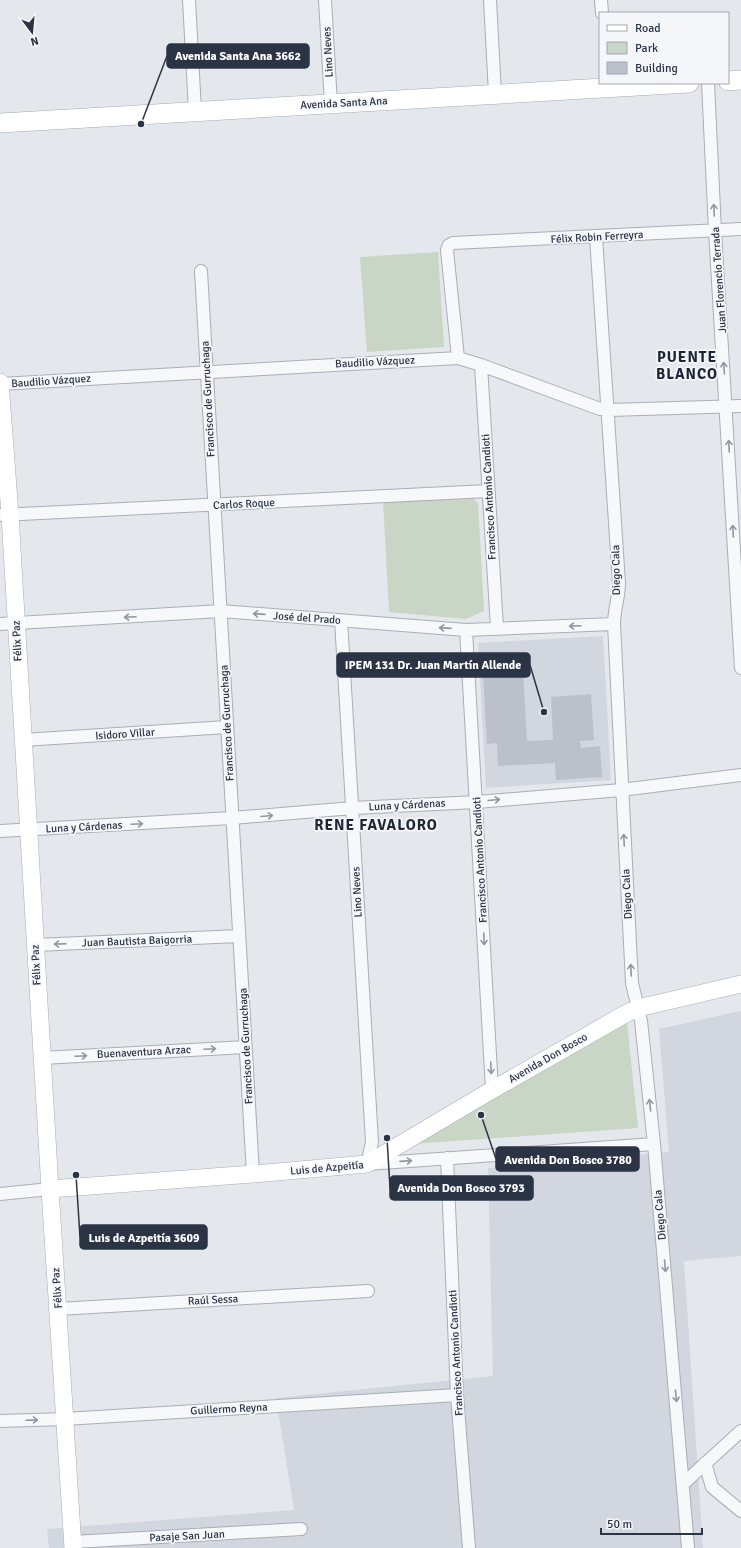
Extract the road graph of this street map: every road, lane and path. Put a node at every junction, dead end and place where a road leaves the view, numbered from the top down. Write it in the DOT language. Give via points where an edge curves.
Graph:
graph roads {
  1 [pos="189,0"];
  2 [pos="325,0"];
  3 [pos="490,0"];
  4 [pos="601,0"];
  5 [pos="602,12"];
  6 [pos="741,80"];
  7 [pos="729,81"];
  8 [pos="647,84"];
  9 [pos="708,84"];
  10 [pos="605,85"];
  11 [pos="495,94"];
  12 [pos="331,104"];
  13 [pos="195,112"];
  14 [pos="0,123"];
  15 [pos="741,229"];
  16 [pos="715,231"];
  17 [pos="596,237"];
  18 [pos="201,271"];
  19 [pos="458,358"];
  20 [pos="481,365"];
  21 [pos="206,371"];
  22 [pos="0,383"];
  23 [pos="741,406"];
  24 [pos="727,407"];
  25 [pos="609,410"];
  26 [pos="736,484"];
  27 [pos="488,491"];
  28 [pos="215,505"];
  29 [pos="5,515"];
  30 [pos="221,611"];
  31 [pos="341,620"];
  32 [pos="8,624"];
  33 [pos="614,624"];
  34 [pos="497,628"];
  35 [pos="466,630"];
  36 [pos="741,668"];
  37 [pos="227,727"];
  38 [pos="23,740"];
  39 [pos="741,775"];
  40 [pos="621,790"];
  41 [pos="477,802"];
  42 [pos="352,808"];
  43 [pos="232,818"];
  44 [pos="28,830"];
  45 [pos="0,831"];
  46 [pos="239,936"];
  47 [pos="35,945"];
  48 [pos="741,984"];
  49 [pos="638,1008"];
  50 [pos="246,1047"];
  51 [pos="42,1058"];
  52 [pos="492,1090"];
  53 [pos="654,1144"];
  54 [pos="447,1158"];
  55 [pos="367,1164"];
  56 [pos="253,1174"];
  57 [pos="50,1189"];
  58 [pos="0,1194"];
  59 [pos="368,1291"];
  60 [pos="58,1309"];
  61 [pos="457,1395"];
  62 [pos="65,1419"];
  63 [pos="0,1420"];
  64 [pos="741,1431"];
  65 [pos="705,1463"];
  66 [pos="684,1484"];
  67 [pos="741,1511"];
  68 [pos="301,1529"];
  69 [pos="73,1545"];
  70 [pos="469,1548"];
  71 [pos="688,1548"];
  1 -- 13 [label="street"];
  2 -- 12 [label="street, Lino Neves"];
  3 -- 11 [label="street"];
  4 -- 5 [label="street"];
  6 -- 7 [label="main road"];
  8 -- 10 [label="main road, Avenida Santa Ana"];
  16 -- 9 [label="street, Juan Florencio Terrada, one-way"];
  10 -- 11 [label="main road, Avenida Santa Ana"];
  11 -- 12 [label="main road, Avenida Santa Ana"];
  12 -- 13 [label="main road, Avenida Santa Ana"];
  13 -- 14 [label="main road, Avenida Santa Ana"];
  15 -- 16 [label="street, Félix Robin Ferreyra"];
  16 -- 17 [label="street, Félix Robin Ferreyra"];
  24 -- 16 [label="street, Juan Florencio Terrada, one-way"];
  17 -- 19 [label="street, Félix Robin Ferreyra" via="449,245 447,250"];
  17 -- 25 [label="street, Diego Cala"];
  18 -- 21 [label="street, Francisco de Gurruchaga"];
  19 -- 20 [label="street, Baudilio Vázquez"];
  19 -- 21 [label="street, Baudilio Vázquez"];
  20 -- 25 [label="street, Baudilio Vázquez" via="600,409"];
  20 -- 27 [label="street, Francisco Antonio Candioti"];
  21 -- 22 [label="street, Baudilio Vázquez"];
  21 -- 28 [label="street, Francisco de Gurruchaga"];
  22 -- 29 [label="main road, Félix Paz"];
  23 -- 24 [label="street, Baudilio Vázquez"];
  24 -- 25 [label="street, Baudilio Vázquez"];
  26 -- 24 [label="street, Juan Florencio Terrada, one-way"];
  25 -- 33 [label="street, Diego Cala" via="619,587"];
  36 -- 26 [label="street, Juan Florencio Terrada, one-way"];
  27 -- 28 [label="street, Carlos Roque"];
  27 -- 34 [label="street, Francisco Antonio Candioti"];
  28 -- 29 [label="street, Carlos Roque"];
  28 -- 30 [label="street, Francisco de Gurruchaga"];
  29 -- 32 [label="main road, Félix Paz"];
  31 -- 30 [label="street, José del Prado, one-way"];
  30 -- 32 [label="street, José del Prado, one-way"];
  30 -- 37 [label="street, Francisco de Gurruchaga"];
  35 -- 31 [label="street, José del Prado, one-way"];
  31 -- 42 [label="street, Lino Neves"];
  32 -- 38 [label="main road, Félix Paz"];
  33 -- 34 [label="street, José del Prado, one-way"];
  33 -- 40 [label="street, Diego Cala"];
  34 -- 35 [label="street, José del Prado"];
  35 -- 41 [label="street, Francisco Antonio Candioti"];
  37 -- 38 [label="street, Isidoro Villar"];
  37 -- 43 [label="street, Francisco de Gurruchaga"];
  38 -- 44 [label="main road, Félix Paz"];
  39 -- 40 [label="street, Luna y Cárdenas"];
  41 -- 40 [label="street, Luna y Cárdenas, one-way"];
  49 -- 40 [label="street, Diego Cala, one-way" via="632,984"];
  41 -- 42 [label="street, Luna y Cárdenas"];
  41 -- 52 [label="street, Francisco Antonio Candioti, one-way"];
  43 -- 42 [label="street, Luna y Cárdenas, one-way"];
  42 -- 55 [label="street, Lino Neves" via="372,1142"];
  44 -- 43 [label="street, Luna y Cárdenas, one-way"];
  43 -- 46 [label="street, Francisco de Gurruchaga"];
  44 -- 45 [label="street, Luna y Cárdenas"];
  44 -- 47 [label="main road, Félix Paz"];
  46 -- 47 [label="street, Juan Bautista Baigorria, one-way"];
  46 -- 50 [label="street, Francisco de Gurruchaga"];
  47 -- 51 [label="main road, Félix Paz"];
  48 -- 49 [label="main road, Avenida Don Bosco"];
  49 -- 52 [label="main road, Avenida Don Bosco"];
  53 -- 49 [label="street, Diego Cala, one-way"];
  51 -- 50 [label="street, Buenaventura Arzac, one-way"];
  50 -- 56 [label="street, Francisco de Gurruchaga"];
  51 -- 57 [label="main road, Félix Paz"];
  52 -- 55 [label="main road, Avenida Don Bosco"];
  53 -- 54 [label="street, Luis de Azpeitía"];
  53 -- 66 [label="street, Diego Cala, one-way"];
  55 -- 54 [label="street, Luis de Azpeitía, one-way"];
  54 -- 61 [label="street, Francisco Antonio Candioti"];
  55 -- 56 [label="main road, Luis de Azpeitía"];
  56 -- 57 [label="main road, Luis de Azpeitía"];
  57 -- 58 [label="street, Luis de Azpeitía"];
  57 -- 60 [label="main road, Félix Paz"];
  59 -- 60 [label="street, Raúl Sessa"];
  60 -- 62 [label="main road, Félix Paz"];
  61 -- 62 [label="street, Guillermo Reyna"];
  61 -- 70 [label="street, Francisco Antonio Candioti"];
  63 -- 62 [label="street, Guillermo Reyna, one-way"];
  62 -- 69 [label="main road, Félix Paz"];
  64 -- 65 [label="street"];
  65 -- 66 [label="street"];
  65 -- 67 [label="street" via="712,1487"];
  66 -- 71 [label="street, Diego Cala"];
  68 -- 69 [label="street, Pasaje San Juan"];
}
